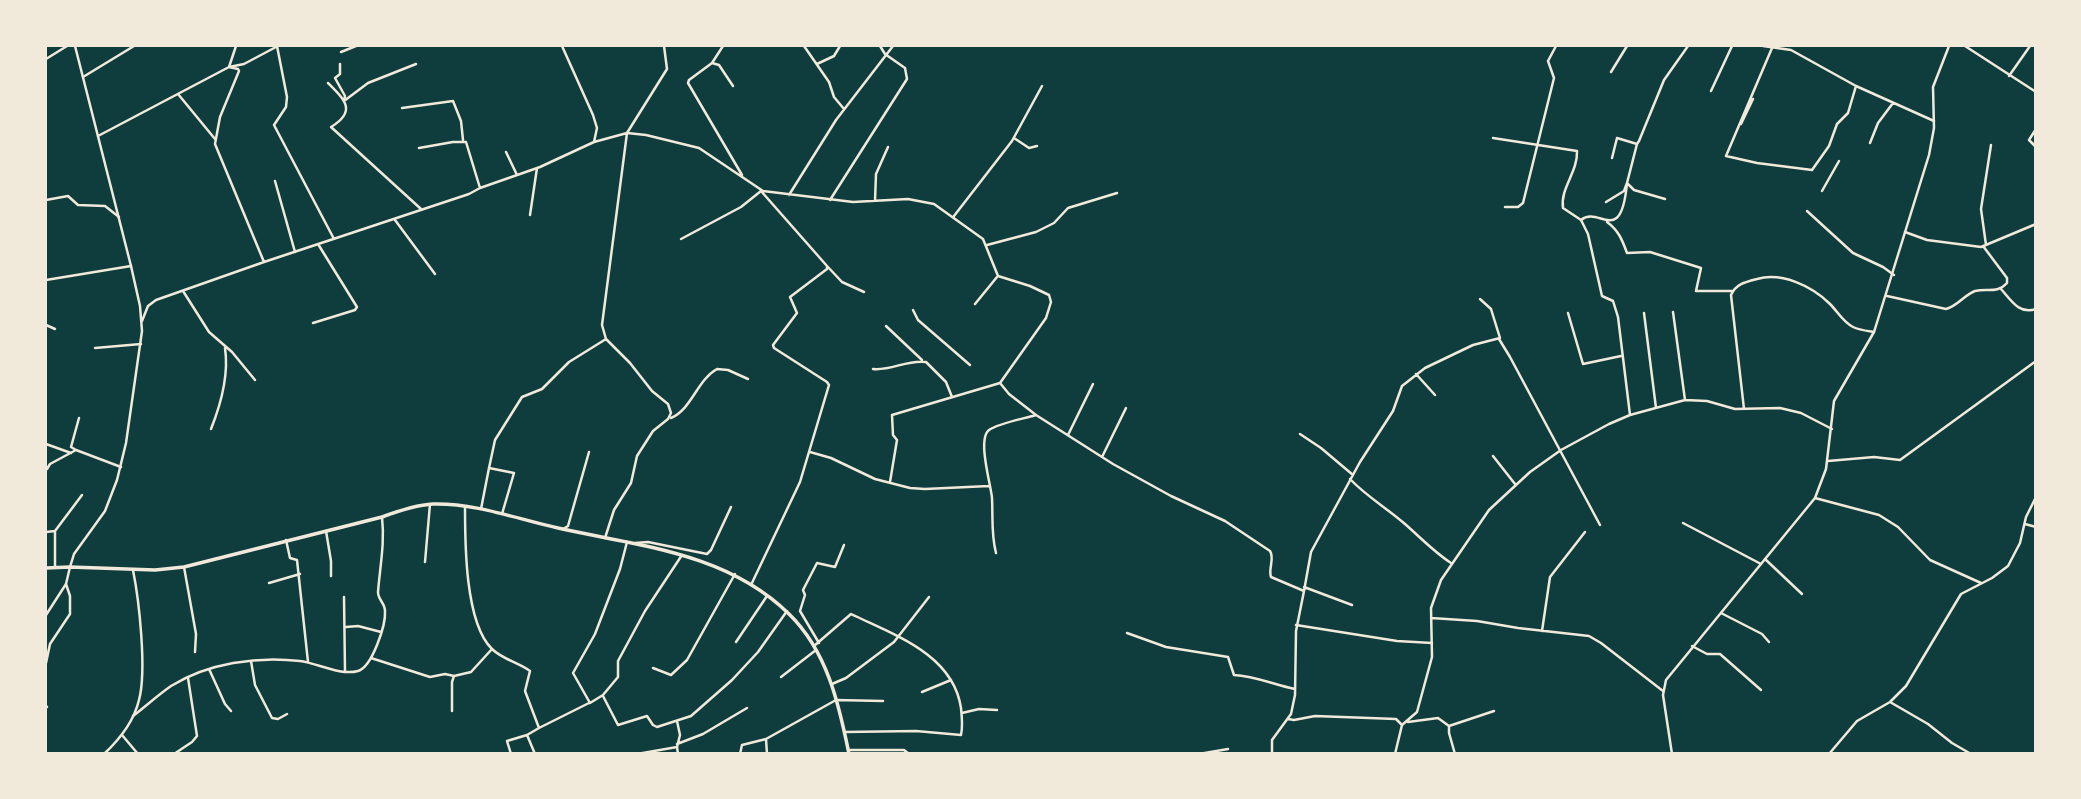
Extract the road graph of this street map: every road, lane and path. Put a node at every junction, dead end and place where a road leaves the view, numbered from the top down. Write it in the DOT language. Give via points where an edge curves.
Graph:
graph roads {
  1 [pos="67,46"];
  2 [pos="75,46"];
  3 [pos="134,46"];
  4 [pos="236,46"];
  5 [pos="277,46"];
  6 [pos="356,46"];
  7 [pos="562,46"];
  8 [pos="664,46"];
  9 [pos="723,46"];
  10 [pos="804,46"];
  11 [pos="840,46"];
  12 [pos="880,46"];
  13 [pos="893,46"];
  14 [pos="1556,46"];
  15 [pos="1627,46"];
  16 [pos="1688,46"];
  17 [pos="1732,46"];
  18 [pos="1763,46"];
  19 [pos="1950,46"];
  20 [pos="1965,46"];
  21 [pos="1975,46"];
  22 [pos="2029,46"];
  23 [pos="1772,48"];
  24 [pos="1970,49"];
  25 [pos="341,52"];
  26 [pos="885,54"];
  27 [pos="46,59"];
  28 [pos="712,63"];
  29 [pos="340,64"];
  30 [pos="416,64"];
  31 [pos="817,64"];
  32 [pos="229,67"];
  33 [pos="1611,72"];
  34 [pos="2009,76"];
  35 [pos="83,77"];
  36 [pos="328,83"];
  37 [pos="733,86"];
  38 [pos="1042,86"];
  39 [pos="1856,86"];
  40 [pos="1711,91"];
  41 [pos="2035,92"];
  42 [pos="178,94"];
  43 [pos="1753,99"];
  44 [pos="344,101"];
  45 [pos="1893,103"];
  46 [pos="402,108"];
  47 [pos="845,109"];
  48 [pos="1934,121"];
  49 [pos="2035,129"];
  50 [pos="627,133"];
  51 [pos="1733,135"];
  52 [pos="98,136"];
  53 [pos="1014,138"];
  54 [pos="1493,138"];
  55 [pos="215,139"];
  56 [pos="463,140"];
  57 [pos="594,142"];
  58 [pos="1870,143"];
  59 [pos="1637,144"];
  60 [pos="1538,145"];
  61 [pos="1991,145"];
  62 [pos="1037,146"];
  63 [pos="2035,147"];
  64 [pos="419,148"];
  65 [pos="888,148"];
  66 [pos="506,152"];
  67 [pos="1612,158"];
  68 [pos="1839,161"];
  69 [pos="537,168"];
  70 [pos="517,176"];
  71 [pos="743,178"];
  72 [pos="275,181"];
  73 [pos="1627,183"];
  74 [pos="480,188"];
  75 [pos="761,191"];
  76 [pos="1822,191"];
  77 [pos="1117,194"];
  78 [pos="789,195"];
  79 [pos="1665,199"];
  80 [pos="46,200"];
  81 [pos="830,200"];
  82 [pos="875,201"];
  83 [pos="1606,202"];
  84 [pos="1505,207"];
  85 [pos="421,209"];
  86 [pos="1807,211"];
  87 [pos="530,215"];
  88 [pos="954,216"];
  89 [pos="119,217"];
  90 [pos="395,220"];
  91 [pos="1581,220"];
  92 [pos="1607,222"];
  93 [pos="2035,224"];
  94 [pos="1905,232"];
  95 [pos="334,239"];
  96 [pos="681,239"];
  97 [pos="318,244"];
  98 [pos="987,245"];
  99 [pos="1985,245"];
  100 [pos="295,251"];
  101 [pos="264,262"];
  102 [pos="131,266"];
  103 [pos="827,266"];
  104 [pos="435,274"];
  105 [pos="1894,275"];
  106 [pos="998,276"];
  107 [pos="46,280"];
  108 [pos="2001,289"];
  109 [pos="183,291"];
  110 [pos="1732,291"];
  111 [pos="864,292"];
  112 [pos="1887,296"];
  113 [pos="1480,299"];
  114 [pos="975,304"];
  115 [pos="2035,309"];
  116 [pos="913,310"];
  117 [pos="1673,312"];
  118 [pos="1568,313"];
  119 [pos="1644,313"];
  120 [pos="142,321"];
  121 [pos="313,323"];
  122 [pos="46,326"];
  123 [pos="886,326"];
  124 [pos="55,329"];
  125 [pos="1874,332"];
  126 [pos="606,339"];
  127 [pos="1499,340"];
  128 [pos="141,344"];
  129 [pos="95,348"];
  130 [pos="225,348"];
  131 [pos="1622,356"];
  132 [pos="922,360"];
  133 [pos="2035,361"];
  134 [pos="970,365"];
  135 [pos="873,369"];
  136 [pos="1416,374"];
  137 [pos="748,379"];
  138 [pos="255,380"];
  139 [pos="1000,383"];
  140 [pos="1093,384"];
  141 [pos="1435,395"];
  142 [pos="952,397"];
  143 [pos="1685,400"];
  144 [pos="1126,408"];
  145 [pos="1656,408"];
  146 [pos="1744,409"];
  147 [pos="1035,415"];
  148 [pos="1630,415"];
  149 [pos="79,418"];
  150 [pos="670,418"];
  151 [pos="211,429"];
  152 [pos="1832,429"];
  153 [pos="1068,435"];
  154 [pos="1300,435"];
  155 [pos="46,444"];
  156 [pos="76,450"];
  157 [pos="589,452"];
  158 [pos="810,452"];
  159 [pos="71,453"];
  160 [pos="1493,456"];
  161 [pos="1102,457"];
  162 [pos="1828,461"];
  163 [pos="121,467"];
  164 [pos="489,468"];
  165 [pos="47,469"];
  166 [pos="1353,475"];
  167 [pos="1350,479"];
  168 [pos="890,482"];
  169 [pos="1515,484"];
  170 [pos="989,486"];
  171 [pos="82,495"];
  172 [pos="2035,497"];
  173 [pos="1815,498"];
  174 [pos="430,505"];
  175 [pos="465,507"];
  176 [pos="731,507"];
  177 [pos="481,509"];
  178 [pos="502,514"];
  179 [pos="382,517"];
  180 [pos="1683,523"];
  181 [pos="2025,524"];
  182 [pos="1600,525"];
  183 [pos="2035,527"];
  184 [pos="563,529"];
  185 [pos="55,531"];
  186 [pos="326,531"];
  187 [pos="46,532"];
  188 [pos="1585,532"];
  189 [pos="605,538"];
  190 [pos="286,540"];
  191 [pos="630,543"];
  192 [pos="844,545"];
  193 [pos="996,553"];
  194 [pos="682,555"];
  195 [pos="1765,559"];
  196 [pos="425,562"];
  197 [pos="1451,563"];
  198 [pos="1761,564"];
  199 [pos="70,566"];
  200 [pos="55,567"];
  201 [pos="184,567"];
  202 [pos="46,568"];
  203 [pos="133,569"];
  204 [pos="299,574"];
  205 [pos="735,574"];
  206 [pos="331,576"];
  207 [pos="66,583"];
  208 [pos="269,583"];
  209 [pos="1981,583"];
  210 [pos="751,584"];
  211 [pos="1304,589"];
  212 [pos="1802,594"];
  213 [pos="767,596"];
  214 [pos="344,597"];
  215 [pos="929,597"];
  216 [pos="1352,605"];
  217 [pos="787,611"];
  218 [pos="1721,613"];
  219 [pos="46,615"];
  220 [pos="1432,618"];
  221 [pos="1296,625"];
  222 [pos="345,627"];
  223 [pos="1542,631"];
  224 [pos="381,632"];
  225 [pos="1127,633"];
  226 [pos="900,638"];
  227 [pos="736,642"];
  228 [pos="1769,642"];
  229 [pos="819,643"];
  230 [pos="1432,643"];
  231 [pos="1692,646"];
  232 [pos="815,648"];
  233 [pos="492,649"];
  234 [pos="195,652"];
  235 [pos="371,658"];
  236 [pos="251,661"];
  237 [pos="308,662"];
  238 [pos="46,663"];
  239 [pos="653,668"];
  240 [pos="209,669"];
  241 [pos="345,671"];
  242 [pos="454,676"];
  243 [pos="781,677"];
  244 [pos="188,678"];
  245 [pos="951,680"];
  246 [pos="832,684"];
  247 [pos="1295,689"];
  248 [pos="1761,690"];
  249 [pos="1663,691"];
  250 [pos="922,692"];
  251 [pos="603,695"];
  252 [pos="836,700"];
  253 [pos="883,701"];
  254 [pos="1890,702"];
  255 [pos="590,703"];
  256 [pos="747,708"];
  257 [pos="231,710"];
  258 [pos="997,710"];
  259 [pos="452,711"];
  260 [pos="1494,711"];
  261 [pos="962,713"];
  262 [pos="287,715"];
  263 [pos="133,716"];
  264 [pos="1288,719"];
  265 [pos="677,720"];
  266 [pos="1403,724"];
  267 [pos="1450,726"];
  268 [pos="539,728"];
  269 [pos="845,732"];
  270 [pos="122,735"];
  271 [pos="527,735"];
  272 [pos="766,739"];
  273 [pos="677,746"];
  274 [pos="1228,749"];
  275 [pos="849,752"];
  276 [pos="104,754"];
  277 [pos="138,754"];
  278 [pos="174,754"];
  279 [pos="510,754"];
  280 [pos="535,754"];
  281 [pos="637,754"];
  282 [pos="678,754"];
  283 [pos="740,754"];
  284 [pos="767,754"];
  285 [pos="909,754"];
  286 [pos="1199,754"];
  287 [pos="1272,754"];
  288 [pos="1395,754"];
  289 [pos="1455,754"];
  290 [pos="1672,754"];
  291 [pos="1829,754"];
  292 [pos="1971,754"];
  1 -- 27 [label="street"];
  2 -- 35 [label="street"];
  3 -- 35 [label="street"];
  4 -- 32 [label="street"];
  5 -- 32 [label="street"];
  5 -- 95 [label="street" via="287,97 274,125"];
  6 -- 25 [label="street"];
  7 -- 57 [label="street" via="593,114"];
  8 -- 50 [label="street" via="667,69"];
  9 -- 28 [label="street"];
  10 -- 31 [label="street"];
  11 -- 31 [label="street" via="834,57"];
  12 -- 26 [label="street"];
  13 -- 26 [label="street"];
  14 -- 60 [label="street" via="1548,61 1554,78"];
  15 -- 33 [label="street"];
  16 -- 59 [label="street" via="1664,80"];
  17 -- 40 [label="street"];
  18 -- 23 [label="street"];
  19 -- 48 [label="street" via="1933,87"];
  20 -- 24 [label="street"];
  21 -- 24 [label="street"];
  22 -- 34 [label="street"];
  23 -- 39 [label="street" via="1791,50"];
  23 -- 39 [label="street" via="1726,156 1812,170 1849,110"];
  24 -- 34 [label="street"];
  26 -- 47 [label="street"];
  26 -- 81 [label="street" via="905,68 907,79"];
  28 -- 37 [label="street" via="719,65"];
  28 -- 71 [label="street" via="688,83"];
  29 -- 44 [label="street" via="341,74 335,78"];
  30 -- 44 [label="street" via="368,83"];
  31 -- 47 [label="street"];
  32 -- 42 [label="street"];
  32 -- 55 [label="street" via="239,71"];
  34 -- 41 [label="street"];
  35 -- 52 [label="street"];
  36 -- 44 [label="street"];
  38 -- 53 [label="street"];
  39 -- 45 [label="street"];
  42 -- 52 [label="street"];
  42 -- 55 [label="street"];
  43 -- 51 [label="street"];
  44 -- 85 [label="street" via="347,112 331,127"];
  45 -- 48 [label="street"];
  45 -- 58 [label="street"];
  46 -- 56 [label="street" via="453,101"];
  47 -- 78 [label="street"];
  48 -- 94 [label="street" via="1929,155"];
  49 -- 63 [label="street" via="2029,140"];
  50 -- 57 [label="street"];
  50 -- 71 [label="street" via="699,148"];
  50 -- 126 [label="street" via="603,316"];
  52 -- 89 [label="street"];
  53 -- 62 [label="street" via="1029,148"];
  53 -- 88 [label="street"];
  54 -- 60 [label="street"];
  55 -- 101 [label="street"];
  56 -- 64 [label="street"];
  56 -- 74 [label="street"];
  57 -- 69 [label="street"];
  59 -- 67 [label="street" via="1617,138"];
  59 -- 73 [label="street"];
  60 -- 84 [label="street" via="1523,203"];
  60 -- 91 [label="street" via="1577,151 1562,202 1566,211"];
  61 -- 99 [label="street" via="1981,209"];
  65 -- 82 [label="street" via="876,174"];
  66 -- 70 [label="street"];
  68 -- 76 [label="street"];
  69 -- 70 [label="street"];
  69 -- 87 [label="street"];
  70 -- 74 [label="street"];
  71 -- 75 [label="street"];
  72 -- 100 [label="street"];
  73 -- 79 [label="street" via="1634,190"];
  73 -- 83 [label="street" via="1624,191"];
  73 -- 92 [label="street" via="1620,215"];
  74 -- 85 [label="street"];
  75 -- 78 [label="street"];
  75 -- 96 [label="street"];
  75 -- 103 [label="street"];
  77 -- 98 [label="street" via="1068,208 1054,223 1035,232"];
  78 -- 81 [label="street"];
  80 -- 89 [label="street" via="68,196 78,205 105,206"];
  81 -- 82 [label="street"];
  82 -- 88 [label="street" via="925,201"];
  85 -- 90 [label="street"];
  86 -- 105 [label="street" via="1853,253"];
  88 -- 98 [label="street"];
  89 -- 102 [label="street"];
  90 -- 95 [label="street"];
  90 -- 104 [label="street"];
  91 -- 92 [label="street" via="1591,216"];
  91 -- 131 [label="street" via="1602,296 1613,301 1618,317"];
  92 -- 110 [label="street" via="1622,238 1627,253 1650,252 1700,268 1696,290"];
  93 -- 99 [label="street"];
  94 -- 99 [label="street" via="1927,240"];
  94 -- 105 [label="street"];
  95 -- 97 [label="street"];
  97 -- 100 [label="street"];
  97 -- 121 [label="street" via="357,307"];
  98 -- 106 [label="street"];
  99 -- 108 [label="street" via="2007,278"];
  100 -- 101 [label="street"];
  101 -- 109 [label="street"];
  102 -- 107 [label="street"];
  102 -- 120 [label="street"];
  103 -- 111 [label="street" via="842,282"];
  103 -- 158 [label="street" via="790,298 797,313 773,345 829,385"];
  105 -- 112 [label="street"];
  106 -- 114 [label="street"];
  106 -- 139 [label="street" via="1044,292 1051,302 1041,327"];
  108 -- 112 [label="street" via="1977,291 1946,309"];
  108 -- 115 [label="street" via="2019,308"];
  109 -- 120 [label="street" via="152,302"];
  109 -- 130 [label="street"];
  110 -- 125 [label="street" via="1743,283 1774,276 1812,289 1844,321"];
  110 -- 146 [label="street"];
  112 -- 125 [label="street"];
  113 -- 127 [label="street" via="1491,309"];
  116 -- 134 [label="street" via="918,320"];
  117 -- 143 [label="street"];
  118 -- 131 [label="street" via="1583,364"];
  119 -- 145 [label="street"];
  120 -- 128 [label="street"];
  122 -- 124 [label="street"];
  123 -- 132 [label="street"];
  125 -- 152 [label="street" via="1835,401"];
  126 -- 150 [label="street" via="668,404"];
  126 -- 164 [label="street" via="569,362 542,389 522,397 495,440"];
  127 -- 136 [label="street" via="1473,345"];
  127 -- 182 [label="street"];
  128 -- 129 [label="street"];
  128 -- 163 [label="street"];
  130 -- 138 [label="street"];
  130 -- 151 [label="street" via="222,396"];
  131 -- 148 [label="street"];
  132 -- 135 [label="street"];
  132 -- 142 [label="street" via="946,382"];
  133 -- 162 [label="street" via="1900,460"];
  136 -- 141 [label="street"];
  136 -- 166 [label="street" via="1399,390 1393,411"];
  137 -- 150 [label="street" via="717,369 679,414"];
  139 -- 142 [label="street"];
  139 -- 147 [label="street"];
  140 -- 153 [label="street"];
  142 -- 168 [label="street" via="892,415 897,440"];
  143 -- 145 [label="street"];
  143 -- 146 [label="street"];
  144 -- 161 [label="street"];
  145 -- 148 [label="street"];
  146 -- 152 [label="street" via="1789,410"];
  147 -- 153 [label="street"];
  147 -- 170 [label="street" via="987,431"];
  148 -- 169 [label="street" via="1561,450"];
  149 -- 156 [label="street" via="71,447"];
  150 -- 189 [label="street" via="653,431 637,456 631,483 614,510"];
  152 -- 162 [label="street"];
  153 -- 161 [label="street"];
  154 -- 166 [label="street"];
  155 -- 159 [label="street"];
  156 -- 159 [label="street"];
  156 -- 163 [label="street"];
  157 -- 184 [label="street" via="568,526"];
  158 -- 168 [label="street"];
  158 -- 210 [label="street"];
  159 -- 165 [label="street"];
  160 -- 169 [label="street"];
  161 -- 211 [label="street" via="1225,521 1270,551 1272,578"];
  162 -- 173 [label="street"];
  163 -- 199 [label="street" via="105,511"];
  164 -- 177 [label="street"];
  164 -- 178 [label="street" via="514,473"];
  166 -- 167 [label="street"];
  167 -- 197 [label="street"];
  167 -- 211 [label="street" via="1311,552"];
  168 -- 170 [label="street" via="925,489"];
  169 -- 197 [label="street" via="1485,515"];
  170 -- 193 [label="street"];
  171 -- 185 [label="street"];
  172 -- 181 [label="street"];
  173 -- 195 [label="street"];
  173 -- 209 [label="street" via="1879,515 1898,527 1930,560"];
  174 -- 175 [label="main road"];
  174 -- 179 [label="main road"];
  174 -- 196 [label="street"];
  175 -- 177 [label="main road"];
  175 -- 233 [label="street" via="475,618"];
  176 -- 191 [label="street" via="707,554 648,542"];
  177 -- 178 [label="main road"];
  178 -- 184 [label="main road"];
  179 -- 186 [label="main road"];
  179 -- 224 [label="street" via="378,595 385,611"];
  180 -- 198 [label="street"];
  181 -- 183 [label="street"];
  181 -- 209 [label="street" via="2008,565"];
  184 -- 189 [label="main road"];
  185 -- 187 [label="street"];
  185 -- 200 [label="street"];
  186 -- 190 [label="main road"];
  186 -- 206 [label="street"];
  188 -- 223 [label="street" via="1550,578"];
  189 -- 191 [label="main road"];
  190 -- 201 [label="main road"];
  190 -- 204 [label="street"];
  191 -- 194 [label="main road"];
  191 -- 255 [label="street" via="595,634 573,673"];
  192 -- 229 [label="street" via="835,567 817,563 803,590 800,611"];
  194 -- 205 [label="main road"];
  194 -- 251 [label="street" via="645,611 618,662 618,677"];
  195 -- 198 [label="street"];
  195 -- 212 [label="street"];
  197 -- 220 [label="street" via="1433,597"];
  198 -- 218 [label="street"];
  199 -- 200 [label="main road"];
  199 -- 203 [label="main road"];
  199 -- 207 [label="street"];
  200 -- 202 [label="main road"];
  201 -- 203 [label="main road"];
  201 -- 234 [label="street" via="197,634"];
  203 -- 263 [label="street" via="141,676"];
  204 -- 208 [label="street"];
  204 -- 237 [label="street"];
  205 -- 210 [label="main road"];
  205 -- 239 [label="street" via="687,660 671,675"];
  207 -- 219 [label="street"];
  207 -- 238 [label="street" via="70,614 50,644"];
  209 -- 254 [label="street" via="1961,594 1906,686"];
  210 -- 213 [label="main road"];
  211 -- 216 [label="street"];
  211 -- 221 [label="street"];
  213 -- 217 [label="main road"];
  213 -- 227 [label="street"];
  214 -- 222 [label="street"];
  215 -- 226 [label="street"];
  217 -- 232 [label="main road"];
  217 -- 265 [label="street" via="741,673 691,716"];
  218 -- 228 [label="street"];
  218 -- 231 [label="street"];
  220 -- 223 [label="street"];
  220 -- 230 [label="street"];
  221 -- 230 [label="street"];
  221 -- 247 [label="street"];
  222 -- 224 [label="street"];
  222 -- 241 [label="street"];
  223 -- 249 [label="street" via="1593,638"];
  224 -- 235 [label="street"];
  225 -- 247 [label="street" via="1166,647 1228,657 1234,675"];
  226 -- 229 [label="street" via="850,614"];
  226 -- 245 [label="street" via="942,666"];
  226 -- 246 [label="street"];
  229 -- 232 [label="street"];
  230 -- 266 [label="street" via="1417,712"];
  231 -- 248 [label="street" via="1707,654 1719,653"];
  231 -- 249 [label="street"];
  232 -- 243 [label="street"];
  232 -- 246 [label="main road"];
  233 -- 242 [label="street" via="471,672"];
  233 -- 268 [label="street" via="530,671 525,691"];
  235 -- 241 [label="street" via="359,671"];
  235 -- 242 [label="street" via="430,677"];
  236 -- 237 [label="street"];
  236 -- 240 [label="street"];
  236 -- 262 [label="street" via="255,685 272,718"];
  237 -- 241 [label="street"];
  240 -- 244 [label="street"];
  240 -- 257 [label="street"];
  242 -- 259 [label="street"];
  244 -- 263 [label="street"];
  244 -- 278 [label="street" via="197,736"];
  245 -- 250 [label="street"];
  245 -- 261 [label="street"];
  246 -- 252 [label="main road"];
  247 -- 264 [label="street"];
  249 -- 290 [label="street"];
  251 -- 255 [label="street"];
  251 -- 265 [label="street" via="618,725 647,716 655,727"];
  252 -- 253 [label="street"];
  252 -- 269 [label="main road"];
  252 -- 272 [label="street"];
  254 -- 291 [label="street" via="1857,721"];
  254 -- 292 [label="street"];
  255 -- 268 [label="street"];
  256 -- 273 [label="street"];
  258 -- 261 [label="street"];
  260 -- 267 [label="street"];
  261 -- 269 [label="street" via="960,735"];
  263 -- 270 [label="street"];
  264 -- 266 [label="street" via="1396,719"];
  264 -- 287 [label="street" via="1275,735"];
  265 -- 273 [label="street"];
  266 -- 267 [label="street" via="1437,718"];
  266 -- 288 [label="street"];
  267 -- 289 [label="street"];
  268 -- 271 [label="street"];
  269 -- 275 [label="main road"];
  270 -- 276 [label="street"];
  270 -- 277 [label="street"];
  271 -- 279 [label="street" via="507,741"];
  271 -- 280 [label="street"];
  272 -- 283 [label="street" via="742,745"];
  272 -- 284 [label="street"];
  273 -- 281 [label="street"];
  273 -- 282 [label="street"];
  274 -- 286 [label="street"];
  275 -- 285 [label="street" via="904,750"];
}
